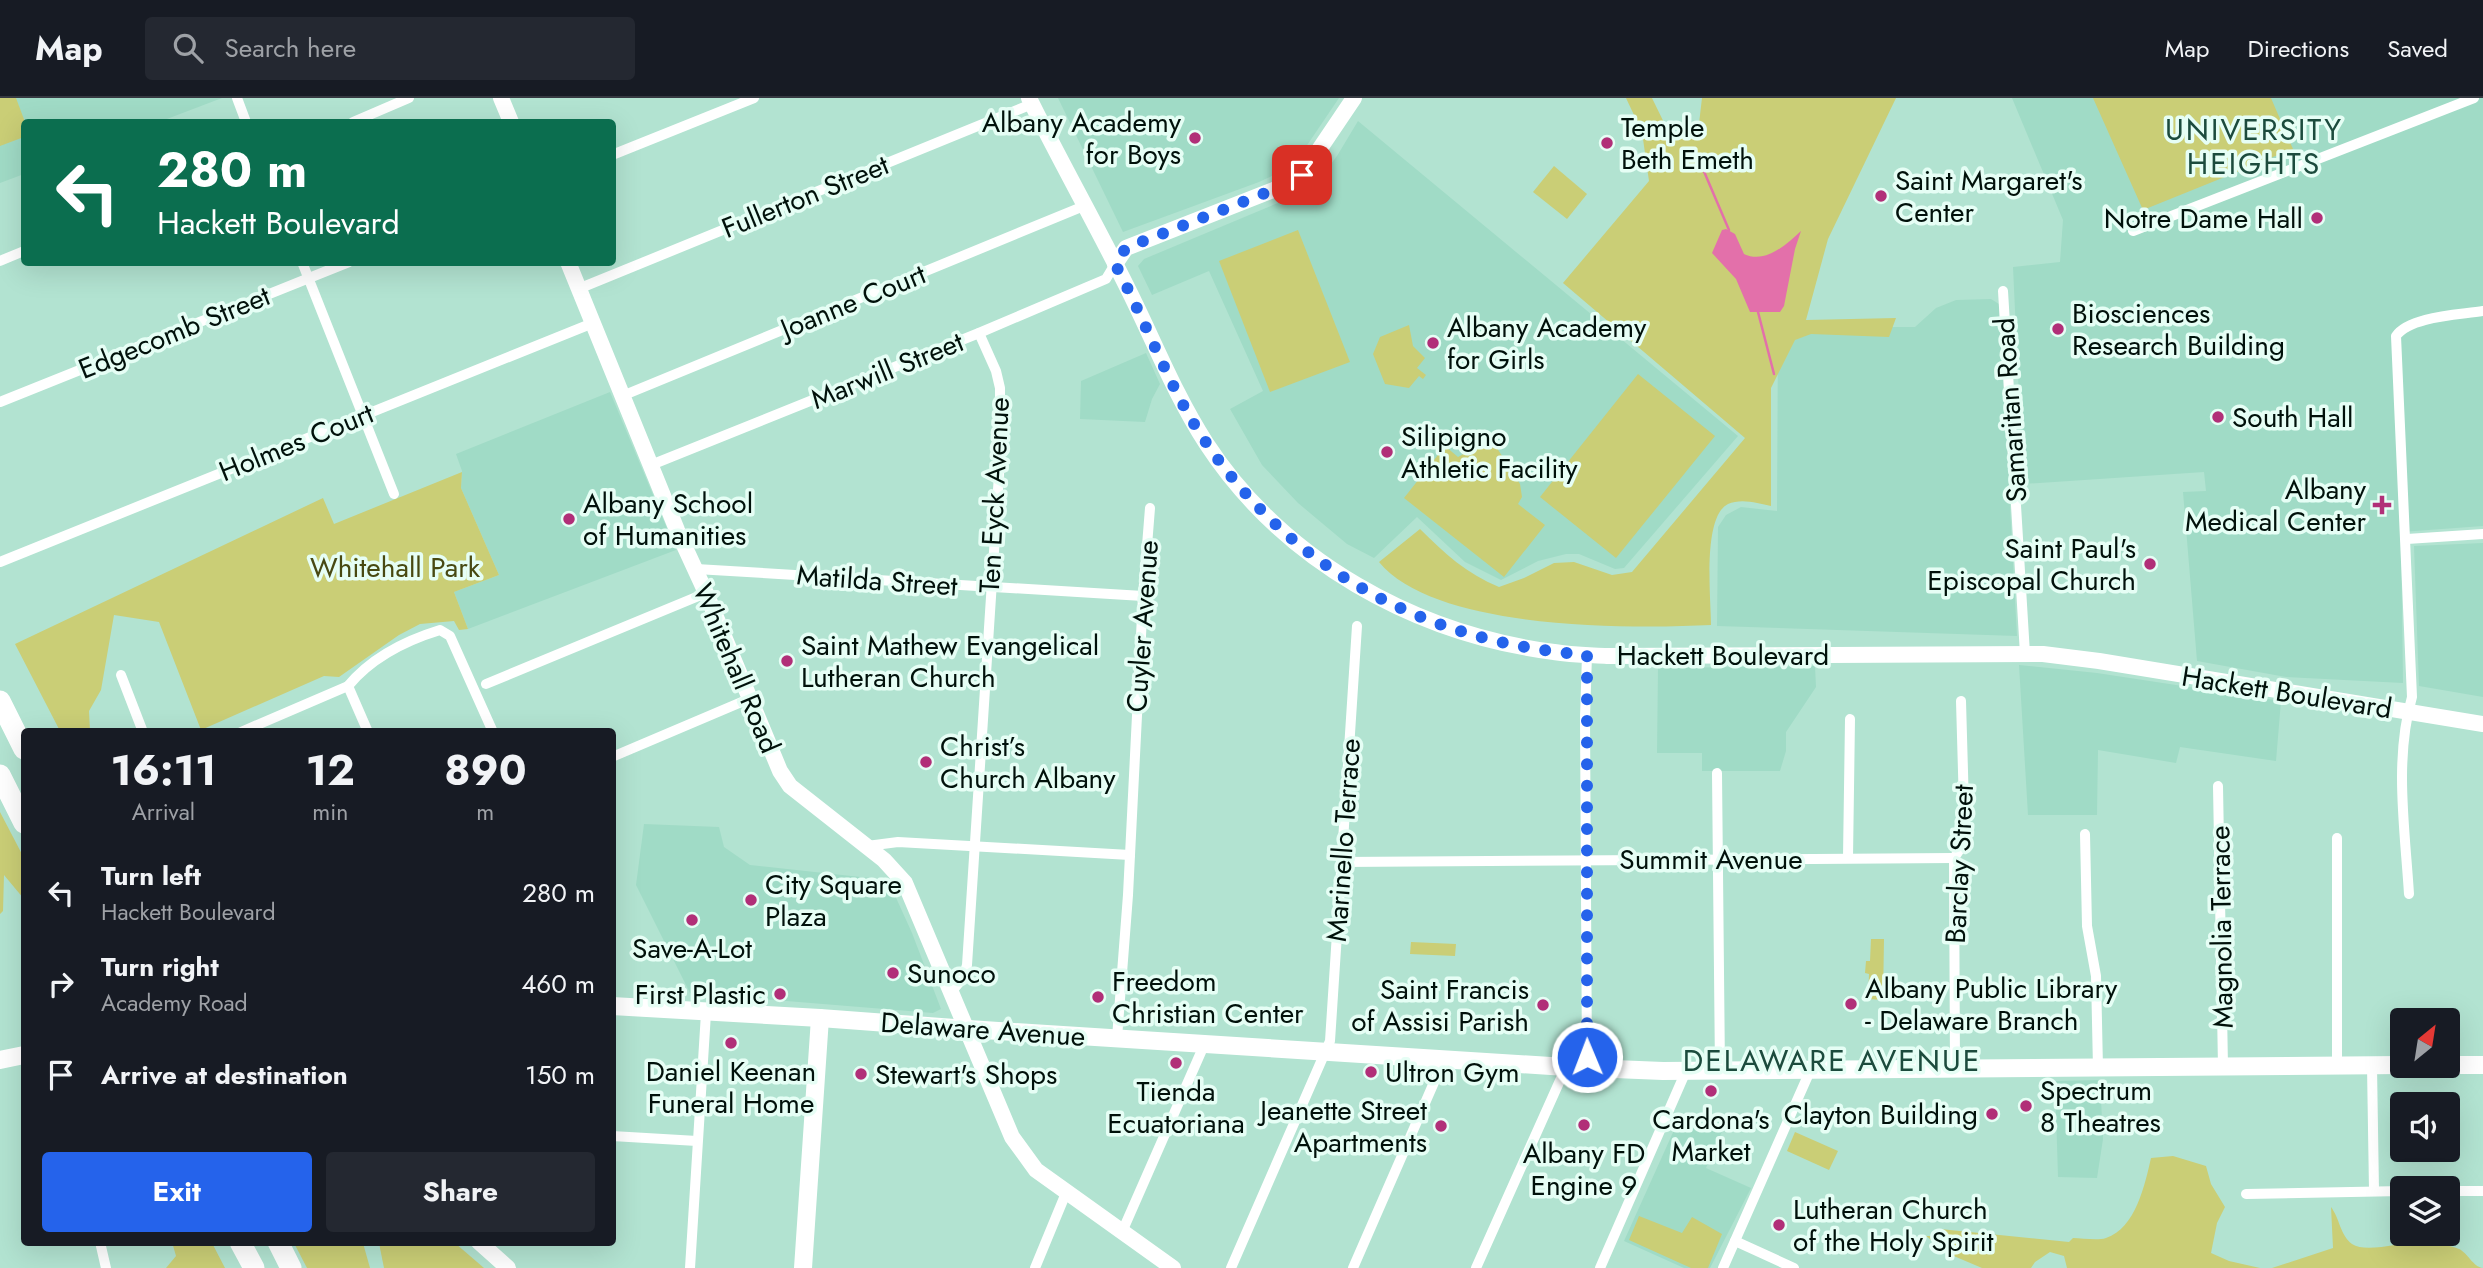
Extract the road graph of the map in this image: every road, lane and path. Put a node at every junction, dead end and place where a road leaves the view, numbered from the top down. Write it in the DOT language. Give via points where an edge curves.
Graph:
graph roads {
  1 [pos="237,98"];
  2 [pos="409,98"];
  3 [pos="500,98"];
  4 [pos="754,98"];
  5 [pos="1354,98"];
  6 [pos="2474,98"];
  7 [pos="1030,101"];
  8 [pos="245,119"];
  9 [pos="360,119"];
  10 [pos="510,119"];
  11 [pos="616,153"];
  12 [pos="1084,206"];
  13 [pos="2133,231"];
  14 [pos="21,252"];
  15 [pos="0,261"];
  16 [pos="1115,264"];
  17 [pos="304,266"];
  18 [pos="340,266"];
  19 [pos="569,266"];
  20 [pos="309,279"];
  21 [pos="578,289"];
  22 [pos="2003,291"];
  23 [pos="2483,311"];
  24 [pos="593,323"];
  25 [pos="979,333"];
  26 [pos="622,396"];
  27 [pos="0,401"];
  28 [pos="363,415"];
  29 [pos="651,465"];
  30 [pos="394,494"];
  31 [pos="1150,508"];
  32 [pos="2483,534"];
  33 [pos="2407,539"];
  34 [pos="0,562"];
  35 [pos="695,569"];
  36 [pos="990,588"];
  37 [pos="706,593"];
  38 [pos="1143,596"];
  39 [pos="1357,626"];
  40 [pos="2025,654"];
  41 [pos="1587,655"];
  42 [pos="121,675"];
  43 [pos="486,684"];
  44 [pos="348,686"];
  45 [pos="751,698"];
  46 [pos="0,701"];
  47 [pos="1961,701"];
  48 [pos="2408,712"];
  49 [pos="1850,719"];
  50 [pos="2483,724"];
  51 [pos="141,728"];
  52 [pos="252,728"];
  53 [pos="366,728"];
  54 [pos="491,728"];
  55 [pos="21,743"];
  56 [pos="616,755"];
  57 [pos="1717,773"];
  58 [pos="0,775"];
  59 [pos="2218,786"];
  60 [pos="21,817"];
  61 [pos="2085,834"];
  62 [pos="2337,838"];
  63 [pos="975,845"];
  64 [pos="867,846"];
  65 [pos="1130,855"];
  66 [pos="1848,858"];
  67 [pos="1954,858"];
  68 [pos="1717,859"];
  69 [pos="1586,860"];
  70 [pos="1341,862"];
  71 [pos="2409,894"];
  72 [pos="952,991"];
  73 [pos="616,1006"];
  74 [pos="706,1013"];
  75 [pos="820,1017"];
  76 [pos="968,1029"];
  77 [pos="1117,1038"];
  78 [pos="1205,1043"];
  79 [pos="1325,1052"];
  80 [pos="21,1056"];
  81 [pos="1440,1059"];
  82 [pos="0,1060"];
  83 [pos="2460,1065"];
  84 [pos="2483,1065"];
  85 [pos="2372,1066"];
  86 [pos="2390,1066"];
  87 [pos="1566,1067"];
  88 [pos="2337,1067"];
  89 [pos="1587,1068"];
  90 [pos="2098,1068"];
  91 [pos="2223,1068"];
  92 [pos="1955,1070"];
  93 [pos="1686,1071"];
  94 [pos="1720,1071"];
  95 [pos="1810,1071"];
  96 [pos="616,1136"];
  97 [pos="697,1141"];
  98 [pos="2374,1191"];
  99 [pos="2390,1191"];
  100 [pos="2460,1191"];
  101 [pos="2483,1191"];
  102 [pos="1066,1193"];
  103 [pos="2246,1194"];
  104 [pos="1122,1232"];
  105 [pos="1735,1241"];
  106 [pos="101,1246"];
  107 [pos="242,1246"];
  108 [pos="280,1246"];
  109 [pos="484,1246"];
  110 [pos="106,1268"];
  111 [pos="254,1268"];
  112 [pos="292,1268"];
  113 [pos="508,1268"];
  114 [pos="690,1268"];
  115 [pos="803,1268"];
  116 [pos="1035,1268"];
  117 [pos="1173,1268"];
  118 [pos="1231,1268"];
  119 [pos="1353,1268"];
  120 [pos="1476,1268"];
  121 [pos="1601,1268"];
  122 [pos="1723,1268"];
  123 [pos="1794,1268"];
  1 -- 8 [label="street"];
  2 -- 9 [label="street"];
  3 -- 10 [label="street"];
  4 -- 11 [label="street"];
  5 -- 16 [label="street" via="1302,175 1291,183 1126,248"];
  6 -- 13 [label="street"];
  7 -- 12 [label="street, Hackett Boulevard"];
  7 -- 21 [label="street, Fullerton Street"];
  12 -- 16 [label="street, Hackett Boulevard"];
  12 -- 26 [label="street, Joanne Court"];
  14 -- 15 [label="street"];
  16 -- 25 [label="street, Marwill Street" via="1106,279"];
  16 -- 41 [label="street, Hackett Boulevard" via="1205,442 1247,496 1297,545 1336,574 1440,624 1493,641"];
  17 -- 20 [label="street"];
  18 -- 20 [label="street, Edgecomb Street"];
  19 -- 21 [label="street, Whitehall Road"];
  20 -- 27 [label="street, Edgecomb Street"];
  20 -- 28 [label="street"];
  21 -- 24 [label="street, Whitehall Road"];
  22 -- 40 [label="street, Samaritan Road"];
  23 -- 33 [label="street" via="2420,321 2396,336"];
  24 -- 26 [label="street, Whitehall Road"];
  24 -- 28 [label="street, Holmes Court"];
  25 -- 29 [label="street, Marwill Street"];
  25 -- 36 [label="street, Ten Eyck Avenue" via="996,371 1001,401"];
  26 -- 29 [label="street, Whitehall Road"];
  28 -- 30 [label="street"];
  28 -- 34 [label="street, Holmes Court"];
  29 -- 35 [label="street, Whitehall Road"];
  31 -- 38 [label="street, Cuyler Avenue"];
  32 -- 33 [label="street"];
  33 -- 48 [label="street" via="2412,697"];
  35 -- 36 [label="street, Matilda Street"];
  35 -- 37 [label="street, Whitehall Road"];
  36 -- 38 [label="street, Matilda Street"];
  36 -- 63 [label="street, Ten Eyck Avenue"];
  37 -- 43 [label="street"];
  37 -- 45 [label="street, Whitehall Road"];
  38 -- 65 [label="street, Cuyler Avenue"];
  39 -- 70 [label="street, Marinello Terrace"];
  40 -- 41 [label="street, Hackett Boulevard"];
  40 -- 48 [label="street, Hackett Boulevard" via="2099,661"];
  41 -- 69 [label="street"];
  42 -- 51 [label="street"];
  44 -- 52 [label="street"];
  44 -- 53 [label="street"];
  44 -- 54 [label="street" via="396,647 440,631 450,636"];
  45 -- 56 [label="street"];
  45 -- 64 [label="street, Whitehall Road" via="790,786"];
  46 -- 55 [label="highway"];
  47 -- 67 [label="street, Barclay Street" via="1965,842"];
  48 -- 50 [label="street, Hackett Boulevard"];
  48 -- 71 [label="street" via="2402,791"];
  49 -- 66 [label="street"];
  57 -- 68 [label="street"];
  58 -- 60 [label="highway"];
  59 -- 91 [label="street, Magnolia Terrace"];
  61 -- 90 [label="street"];
  62 -- 88 [label="street"];
  63 -- 64 [label="street" via="898,842"];
  63 -- 65 [label="street"];
  63 -- 72 [label="street, Ten Eyck Avenue" via="967,965"];
  64 -- 72 [label="street, Whitehall Road" via="905,883"];
  65 -- 77 [label="street, Cuyler Avenue"];
  66 -- 67 [label="street, Summit Avenue"];
  66 -- 68 [label="street, Summit Avenue"];
  67 -- 92 [label="street, Barclay Street"];
  68 -- 69 [label="street, Summit Avenue"];
  68 -- 94 [label="street"];
  69 -- 70 [label="street, Summit Avenue"];
  69 -- 89 [label="street"];
  70 -- 79 [label="street, Marinello Terrace" via="1330,1041"];
  72 -- 76 [label="street, Whitehall Road"];
  73 -- 74 [label="main road, Delaware Avenue"];
  74 -- 75 [label="main road, Delaware Avenue"];
  74 -- 97 [label="street"];
  75 -- 76 [label="main road, Delaware Avenue"];
  75 -- 115 [label="main road"];
  76 -- 77 [label="main road, Delaware Avenue"];
  76 -- 102 [label="street, Whitehall Road" via="1012,1137 1036,1170"];
  77 -- 78 [label="main road, Delaware Avenue"];
  78 -- 79 [label="main road, Delaware Avenue"];
  78 -- 104 [label="street"];
  79 -- 81 [label="main road, Delaware Avenue"];
  79 -- 118 [label="street, Marinello Terrace"];
  80 -- 82 [label="main road"];
  81 -- 87 [label="main road, Delaware Avenue"];
  81 -- 119 [label="street" via="1439,1071"];
  83 -- 84 [label="main road"];
  85 -- 86 [label="main road, Delaware Avenue"];
  85 -- 88 [label="main road, Delaware Avenue"];
  85 -- 98 [label="street"];
  87 -- 89 [label="main road, Delaware Avenue"];
  87 -- 120 [label="street"];
  88 -- 91 [label="main road, Delaware Avenue"];
  89 -- 93 [label="main road, Delaware Avenue"];
  90 -- 91 [label="main road, Delaware Avenue"];
  90 -- 92 [label="main road, Delaware Avenue"];
  92 -- 95 [label="main road, Delaware Avenue"];
  93 -- 94 [label="main road, Delaware Avenue"];
  93 -- 121 [label="street"];
  94 -- 95 [label="main road, Delaware Avenue"];
  95 -- 105 [label="street"];
  96 -- 97 [label="street"];
  97 -- 114 [label="street"];
  98 -- 99 [label="street"];
  98 -- 103 [label="street"];
  100 -- 101 [label="street"];
  102 -- 104 [label="street, Whitehall Road"];
  102 -- 116 [label="street"];
  104 -- 117 [label="street, Whitehall Road"];
  105 -- 122 [label="street"];
  105 -- 123 [label="street"];
  106 -- 110 [label="street"];
  107 -- 111 [label="highway"];
  108 -- 112 [label="highway"];
  109 -- 113 [label="street"];
}
